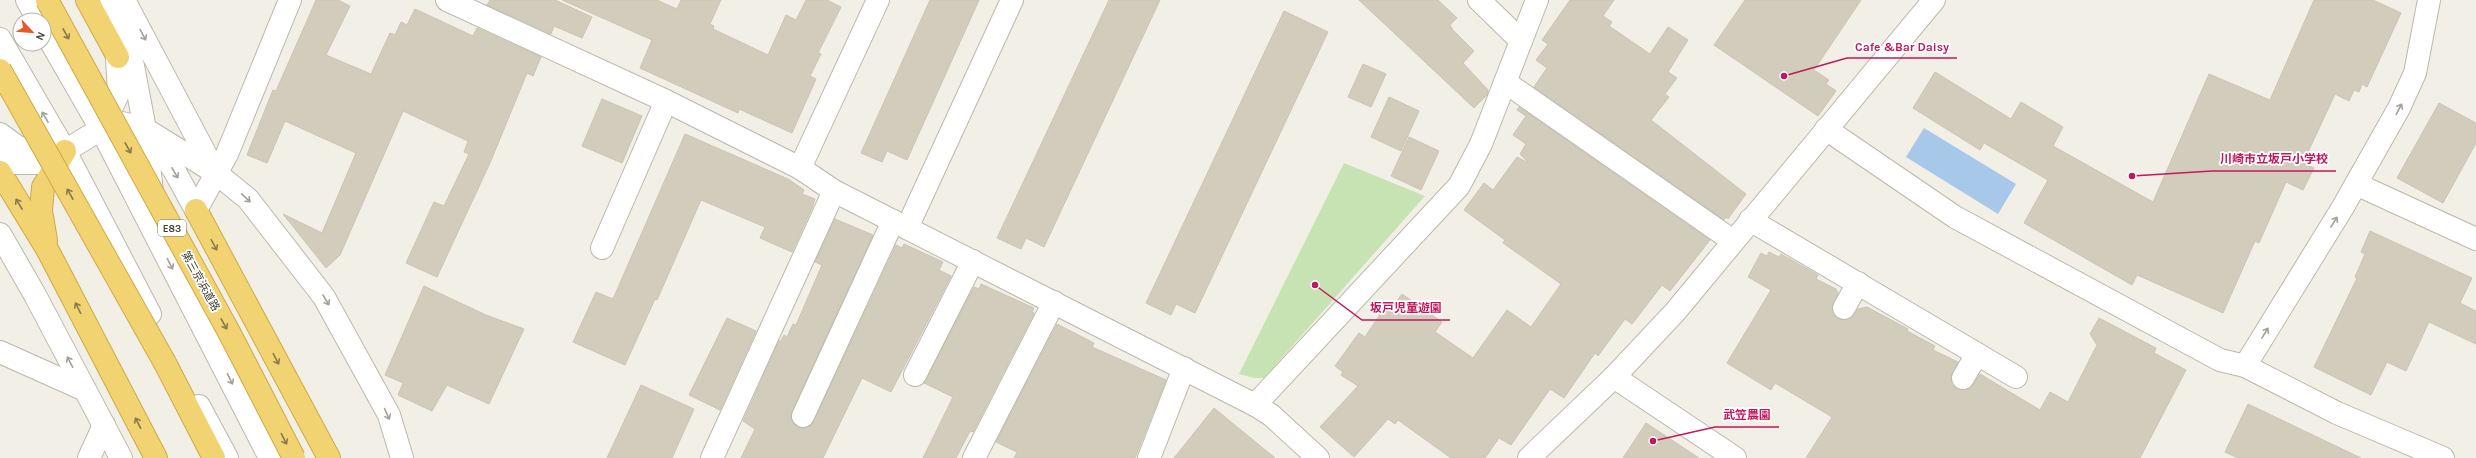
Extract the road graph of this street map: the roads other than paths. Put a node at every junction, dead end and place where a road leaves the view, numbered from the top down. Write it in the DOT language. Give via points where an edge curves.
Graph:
graph roads {
  1 [pos="27,0"];
  2 [pos="47,0"];
  3 [pos="87,0"];
  4 [pos="116,0"];
  5 [pos="290,0"];
  6 [pos="1012,0"];
  7 [pos="1478,0"];
  8 [pos="1537,0"];
  9 [pos="1934,0"];
  10 [pos="2429,0"];
  11 [pos="457,2"];
  12 [pos="871,2"];
  13 [pos="34,12"];
  14 [pos="1521,41"];
  15 [pos="52,44"];
  16 [pos="2,49"];
  17 [pos="118,57"];
  18 [pos="0,70"];
  19 [pos="1505,82"];
  20 [pos="666,101"];
  21 [pos="145,129"];
  22 [pos="1826,129"];
  23 [pos="101,130"];
  24 [pos="0,134"];
  25 [pos="65,151"];
  26 [pos="0,158"];
  27 [pos="800,168"];
  28 [pos="0,172"];
  29 [pos="216,173"];
  30 [pos="2356,184"];
  31 [pos="834,191"];
  32 [pos="196,210"];
  33 [pos="1750,220"];
  34 [pos="900,224"];
  35 [pos="0,234"];
  36 [pos="156,238"];
  37 [pos="2476,239"];
  38 [pos="1733,241"];
  39 [pos="602,248"];
  40 [pos="47,249"];
  41 [pos="973,261"];
  42 [pos="1858,283"];
  43 [pos="1054,302"];
  44 [pos="1844,308"];
  45 [pos="0,352"];
  46 [pos="1977,354"];
  47 [pos="2245,366"];
  48 [pos="1184,368"];
  49 [pos="915,375"];
  50 [pos="1614,377"];
  51 [pos="2016,377"];
  52 [pos="1963,378"];
  53 [pos="85,390"];
  54 [pos="1255,405"];
  55 [pos="803,416"];
  56 [pos="104,425"];
  57 [pos="89,458"];
  58 [pos="121,458"];
  59 [pos="156,458"];
  60 [pos="214,458"];
  61 [pos="227,458"];
  62 [pos="270,458"];
  63 [pos="294,458"];
  64 [pos="329,458"];
  65 [pos="402,458"];
  66 [pos="712,458"];
  67 [pos="974,458"];
  68 [pos="1149,458"];
  69 [pos="1318,458"];
  70 [pos="1529,458"];
  71 [pos="1735,458"];
  72 [pos="2443,458"];
  1 -- 13 [label="street"];
  2 -- 63 [label="highway, 第三京浜道路 / E83, one-way, bridge" via="230,334"];
  3 -- 17 [label="highway"];
  4 -- 17 [label="street"];
  4 -- 21 [label="street" via="129,45"];
  4 -- 29 [label="street, one-way"];
  5 -- 29 [label="street" via="227,154"];
  6 -- 34 [label="street"];
  7 -- 14 [label="street"];
  8 -- 14 [label="street"];
  9 -- 22 [label="street"];
  30 -- 10 [label="street, one-way" via="2400,108 2415,73"];
  11 -- 20 [label="street"];
  12 -- 27 [label="street"];
  14 -- 19 [label="street"];
  15 -- 23 [label="street"];
  25 -- 16 [label="street, one-way"];
  17 -- 21 [label="street"];
  17 -- 23 [label="street" via="119,92"];
  60 -- 18 [label="highway, one-way, bridge" via="164,363"];
  19 -- 38 [label="street"];
  19 -- 54 [label="street" via="1481,144 1459,186"];
  20 -- 27 [label="street"];
  20 -- 39 [label="street"];
  21 -- 23 [label="street" via="122,123"];
  21 -- 29 [label="street"];
  21 -- 32 [label="street, one-way" via="174,170"];
  21 -- 36 [label="street"];
  22 -- 33 [label="street"];
  22 -- 47 [label="street" via="1955,217 2220,360"];
  23 -- 25 [label="street"];
  23 -- 36 [label="street"];
  24 -- 25 [label="street" via="19,148"];
  25 -- 26 [label="street" via="37,163 15,163"];
  25 -- 40 [label="highway" via="43,187 41,211"];
  25 -- 61 [label="street" via="103,228"];
  27 -- 31 [label="street"];
  40 -- 28 [label="highway, one-way"];
  29 -- 32 [label="street"];
  29 -- 65 [label="street, one-way" via="248,199 324,297 389,415"];
  30 -- 37 [label="street"];
  47 -- 30 [label="street, one-way"];
  31 -- 34 [label="street"];
  31 -- 66 [label="street"];
  32 -- 64 [label="highway, one-way"];
  33 -- 38 [label="street"];
  33 -- 42 [label="street"];
  34 -- 41 [label="street"];
  34 -- 55 [label="street"];
  53 -- 35 [label="street, one-way"];
  36 -- 62 [label="street, one-way"];
  38 -- 50 [label="street" via="1675,312"];
  59 -- 40 [label="highway, one-way"];
  41 -- 43 [label="street"];
  41 -- 49 [label="street"];
  42 -- 44 [label="street"];
  42 -- 46 [label="street"];
  43 -- 48 [label="street"];
  43 -- 67 [label="street"];
  45 -- 53 [label="street"];
  46 -- 51 [label="street"];
  46 -- 52 [label="street"];
  47 -- 72 [label="street" via="2337,413"];
  48 -- 54 [label="street"];
  48 -- 68 [label="street"];
  50 -- 70 [label="street"];
  50 -- 71 [label="street"];
  53 -- 56 [label="street"];
  54 -- 69 [label="street" via="1271,415"];
  56 -- 57 [label="street"];
  56 -- 58 [label="street"];
}
